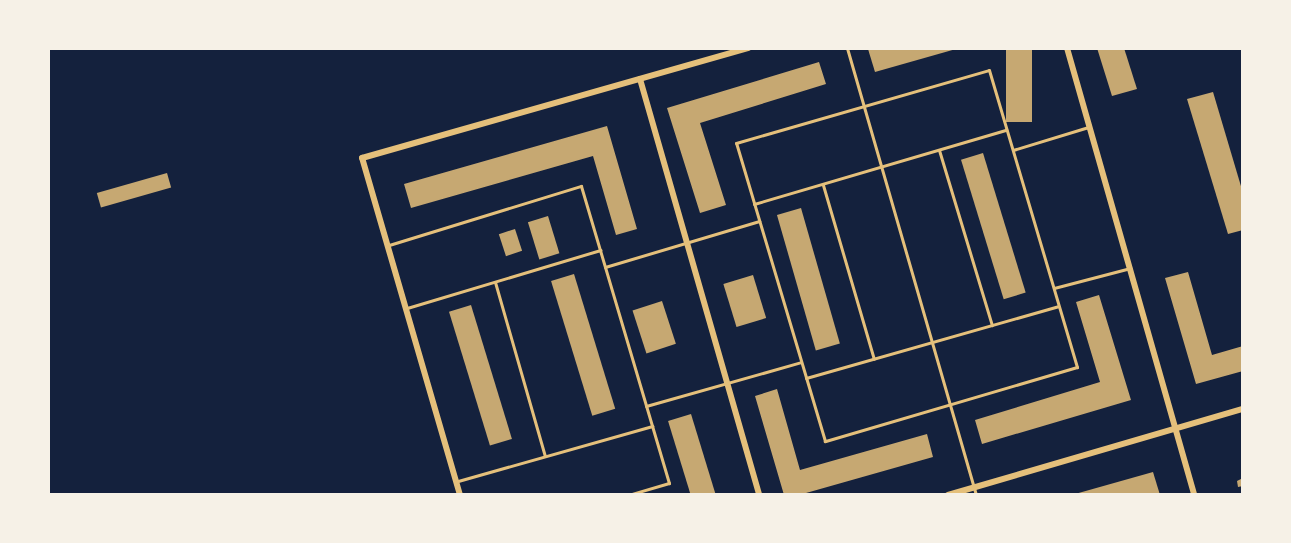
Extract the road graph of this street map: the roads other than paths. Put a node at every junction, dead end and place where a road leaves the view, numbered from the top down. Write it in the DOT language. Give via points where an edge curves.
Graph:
graph roads {
  1 [pos="749,48"];
  2 [pos="847,48"];
  3 [pos="1068,48"];
  4 [pos="640,79"];
  5 [pos="863,106"];
  6 [pos="1090,126"];
  7 [pos="1007,130"];
  8 [pos="939,150"];
  9 [pos="1013,150"];
  10 [pos="881,167"];
  11 [pos="822,184"];
  12 [pos="754,204"];
  13 [pos="759,221"];
  14 [pos="687,243"];
  15 [pos="387,246"];
  16 [pos="600,250"];
  17 [pos="605,267"];
  18 [pos="1130,268"];
  19 [pos="495,282"];
  20 [pos="1054,288"];
  21 [pos="1059,306"];
  22 [pos="405,308"];
  23 [pos="992,325"];
  24 [pos="932,342"];
  25 [pos="874,359"];
  26 [pos="801,362"];
  27 [pos="806,378"];
  28 [pos="727,383"];
  29 [pos="950,405"];
  30 [pos="646,406"];
  31 [pos="1243,409"];
  32 [pos="652,426"];
  33 [pos="1175,429"];
  34 [pos="545,456"];
  35 [pos="456,481"];
  36 [pos="974,487"];
  37 [pos="460,495"];
  38 [pos="628,495"];
  39 [pos="759,495"];
  40 [pos="948,495"];
  41 [pos="976,495"];
  42 [pos="1194,495"];
  1 -- 4 [label="street"];
  2 -- 5 [label="lane"];
  3 -- 6 [label="street"];
  4 -- 14 [label="street"];
  4 -- 15 [label="street" via="362,158"];
  5 -- 7 [label="lane" via="989,70"];
  5 -- 10 [label="lane"];
  5 -- 12 [label="lane" via="736,144"];
  6 -- 9 [label="lane"];
  6 -- 18 [label="street"];
  7 -- 8 [label="lane"];
  7 -- 9 [label="lane"];
  8 -- 10 [label="lane"];
  8 -- 23 [label="lane"];
  9 -- 20 [label="lane"];
  10 -- 11 [label="lane"];
  10 -- 24 [label="lane"];
  11 -- 12 [label="lane"];
  11 -- 25 [label="lane"];
  12 -- 13 [label="lane"];
  13 -- 14 [label="lane"];
  13 -- 26 [label="lane"];
  14 -- 17 [label="lane"];
  14 -- 28 [label="street"];
  15 -- 16 [label="lane" via="582,186"];
  15 -- 22 [label="street"];
  16 -- 17 [label="lane"];
  16 -- 19 [label="lane"];
  17 -- 30 [label="lane"];
  18 -- 20 [label="lane"];
  18 -- 33 [label="street"];
  19 -- 22 [label="lane"];
  19 -- 34 [label="lane"];
  20 -- 21 [label="lane"];
  21 -- 23 [label="lane"];
  21 -- 29 [label="lane" via="1077,367"];
  22 -- 35 [label="street"];
  23 -- 24 [label="lane"];
  24 -- 25 [label="lane"];
  24 -- 29 [label="lane"];
  25 -- 27 [label="lane"];
  26 -- 27 [label="lane"];
  26 -- 28 [label="lane"];
  27 -- 29 [label="lane" via="825,441"];
  28 -- 30 [label="lane"];
  28 -- 39 [label="street"];
  29 -- 36 [label="lane"];
  30 -- 32 [label="lane"];
  31 -- 33 [label="street"];
  32 -- 34 [label="lane"];
  32 -- 38 [label="lane" via="669,483"];
  33 -- 36 [label="street"];
  33 -- 42 [label="street"];
  34 -- 35 [label="lane"];
  35 -- 37 [label="street"];
  36 -- 40 [label="street"];
  36 -- 41 [label="lane"];
}
